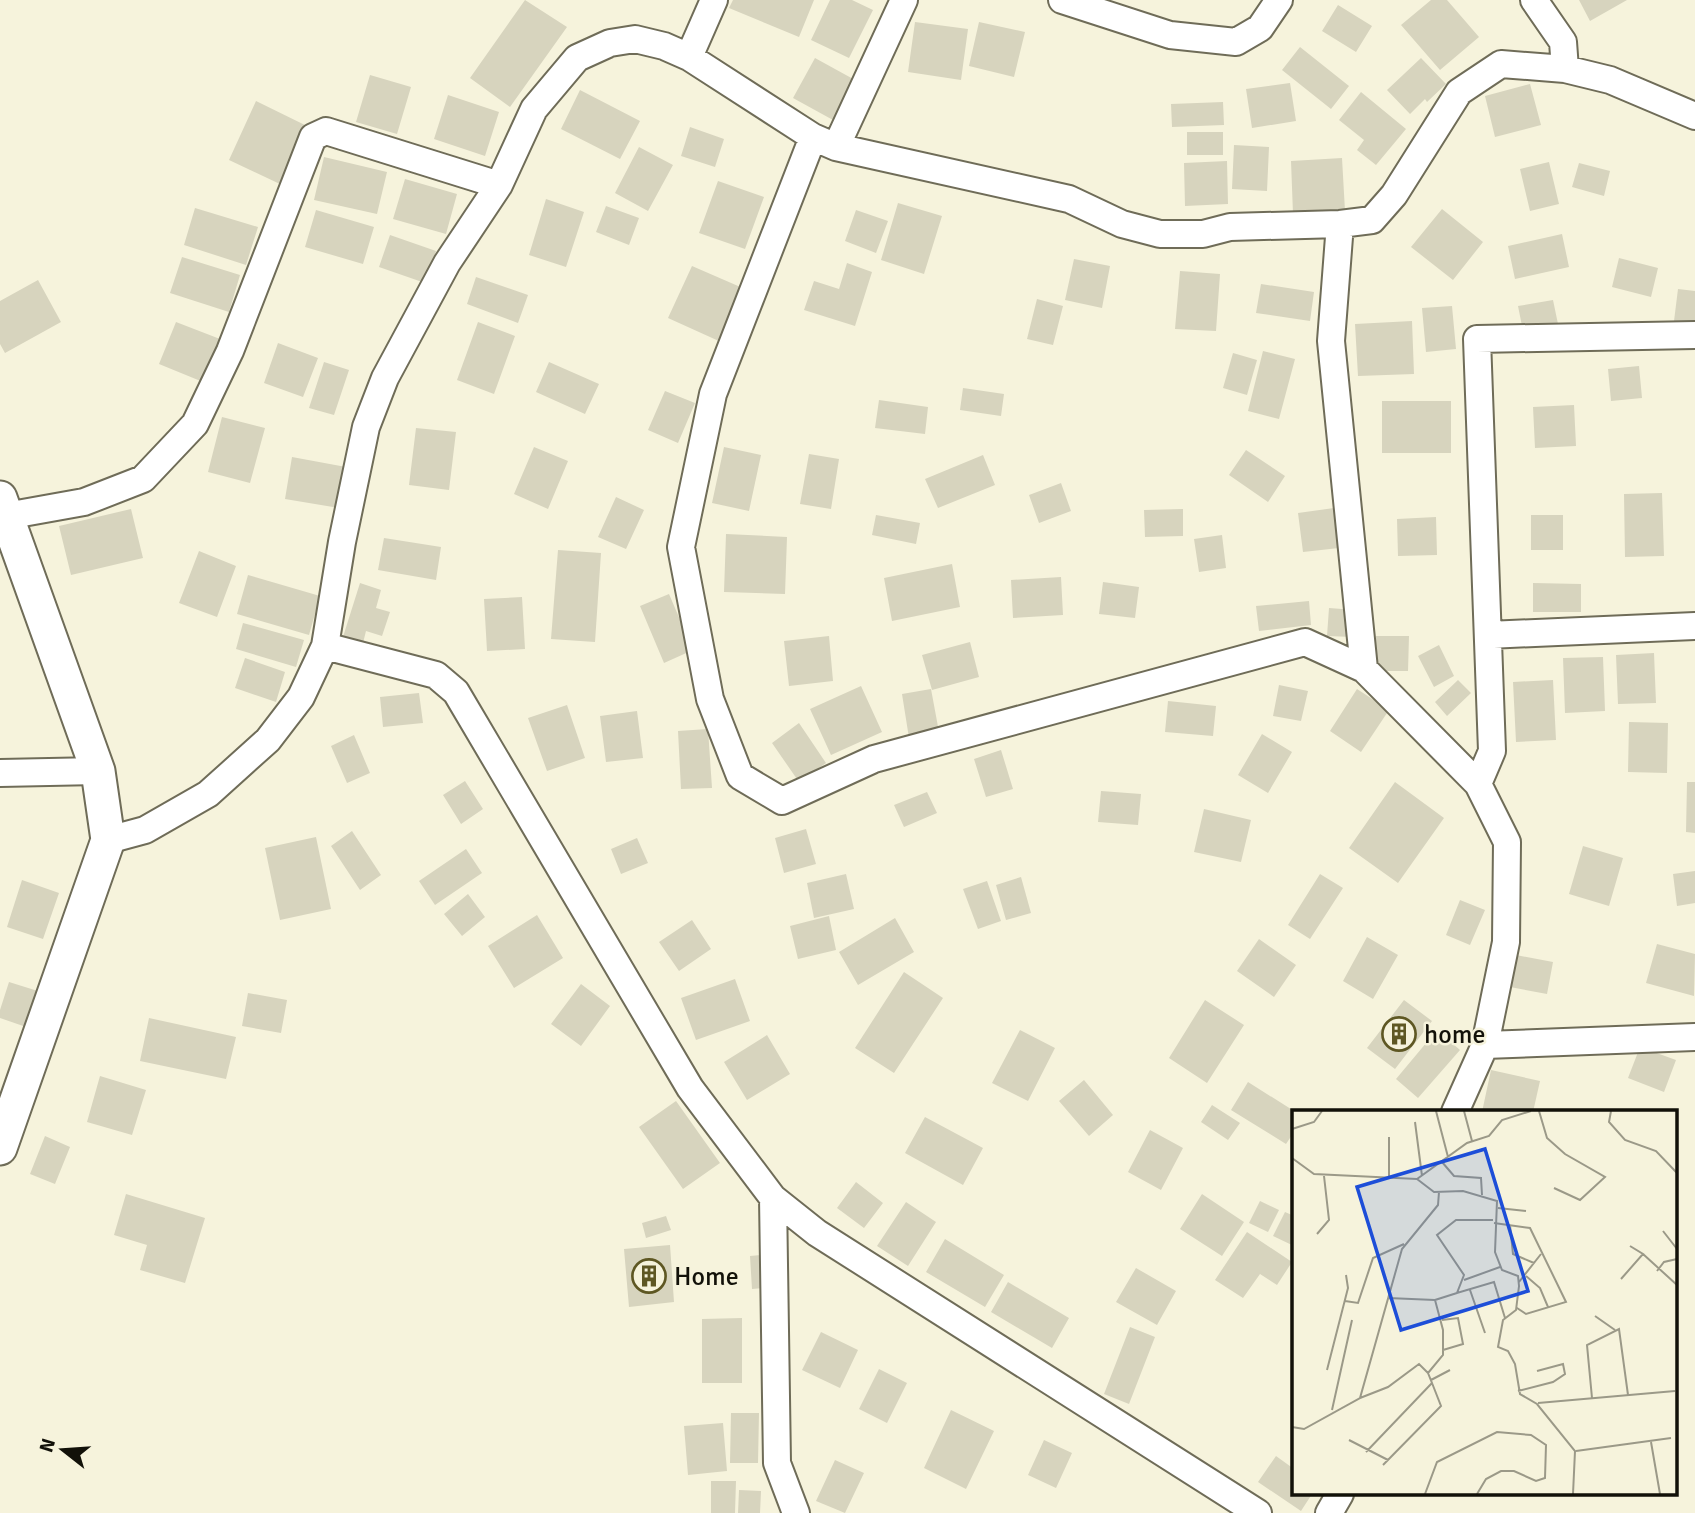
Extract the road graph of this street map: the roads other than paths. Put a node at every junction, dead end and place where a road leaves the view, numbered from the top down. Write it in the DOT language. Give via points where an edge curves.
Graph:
graph roads {
  1 [pos="713,0"];
  2 [pos="904,0"];
  3 [pos="1062,0"];
  4 [pos="1279,0"];
  5 [pos="1534,0"];
  6 [pos="689,57"];
  7 [pos="1565,69"];
  8 [pos="1695,116"];
  9 [pos="825,142"];
  10 [pos="499,185"];
  11 [pos="1339,224"];
  12 [pos="1695,335"];
  13 [pos="3,507"];
  14 [pos="1695,626"];
  15 [pos="1488,635"];
  16 [pos="325,646"];
  17 [pos="1364,669"];
  18 [pos="98,771"];
  19 [pos="0,773"];
  20 [pos="1478,784"];
  21 [pos="108,840"];
  22 [pos="1695,1037"];
  23 [pos="1485,1045"];
  24 [pos="1456,1110"];
  25 [pos="2,1138"];
  26 [pos="773,1198"];
  27 [pos="1339,1496"];
  28 [pos="796,1513"];
  29 [pos="1258,1513"];
  30 [pos="1329,1513"];
  1 -- 6 [label="street"];
  2 -- 9 [label="street"];
  3 -- 4 [label="street" via="1170,36 1236,42 1260,28"];
  5 -- 7 [label="street" via="1563,42"];
  6 -- 9 [label="street"];
  6 -- 10 [label="street" via="635,39 610,43 577,58 534,109"];
  7 -- 8 [label="street" via="1610,80"];
  7 -- 11 [label="street" via="1501,64 1459,92 1394,195 1371,220"];
  9 -- 11 [label="street" via="1069,199 1122,224 1160,234"];
  9 -- 17 [label="street" via="713,394 681,547 710,699 740,776 782,801 874,759 1305,642"];
  10 -- 13 [label="street" via="326,131 313,137 230,351 195,424 143,479 84,502"];
  10 -- 16 [label="street" via="447,263 385,378 366,427"];
  11 -- 17 [label="street" via="1331,341"];
  12 -- 15 [label="street" via="1477,339"];
  13 -- 18 [label="street"];
  14 -- 15 [label="street"];
  15 -- 20 [label="street" via="1492,751"];
  16 -- 21 [label="street" via="301,697 268,740 208,794 145,830"];
  16 -- 26 [label="street" via="436,675 456,692 690,1088"];
  17 -- 20 [label="street"];
  18 -- 19 [label="street"];
  18 -- 21 [label="street"];
  20 -- 23 [label="street" via="1507,842 1506,942"];
  21 -- 25 [label="street"];
  22 -- 23 [label="street"];
  23 -- 24 [label="street"];
  26 -- 28 [label="street" via="777,1463"];
  26 -- 29 [label="street" via="817,1233"];
  27 -- 30 [label="street"];
}
